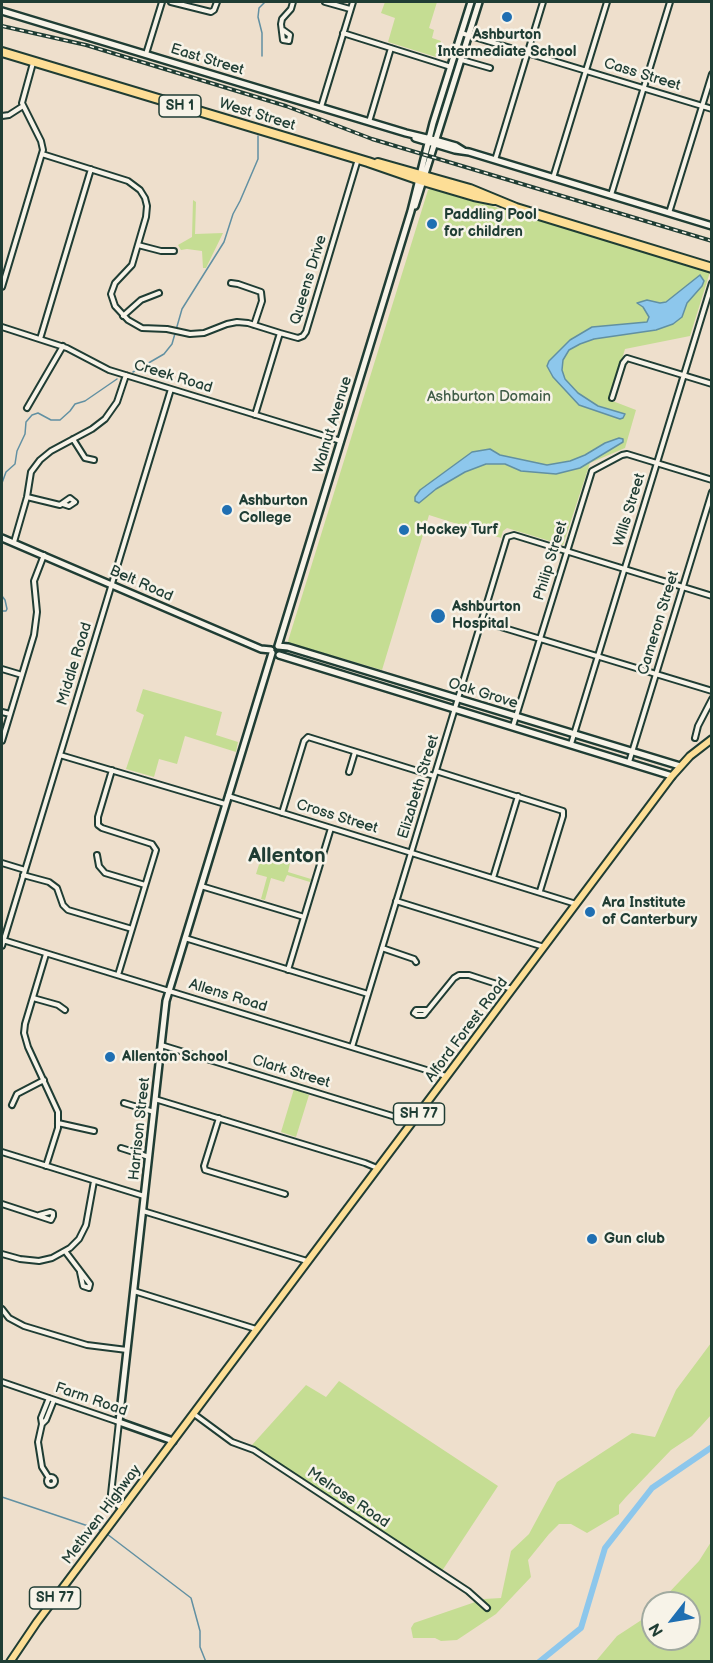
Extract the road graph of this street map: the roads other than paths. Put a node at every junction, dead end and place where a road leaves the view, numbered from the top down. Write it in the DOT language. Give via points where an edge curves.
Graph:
graph roads {
  1 [pos="161,2"];
  2 [pos="171,2"];
  3 [pos="217,2"];
  4 [pos="293,2"];
  5 [pos="325,2"];
  6 [pos="353,2"];
  7 [pos="471,2"];
  8 [pos="479,2"];
  9 [pos="543,2"];
  10 [pos="607,2"];
  11 [pos="670,2"];
  12 [pos="350,9"];
  13 [pos="2,11"];
  14 [pos="283,30"];
  15 [pos="343,33"];
  16 [pos="461,33"];
  17 [pos="469,35"];
  18 [pos="391,48"];
  19 [pos="2,52"];
  20 [pos="527,53"];
  21 [pos="146,54"];
  22 [pos="462,60"];
  23 [pos="34,61"];
  24 [pos="451,67"];
  25 [pos="490,68"];
  26 [pos="586,71"];
  27 [pos="711,75"];
  28 [pos="644,88"];
  29 [pos="439,102"];
  30 [pos="448,105"];
  31 [pos="23,106"];
  32 [pos="702,106"];
  33 [pos="321,107"];
  34 [pos="711,109"];
  35 [pos="2,116"];
  36 [pos="369,122"];
  37 [pos="432,141"];
  38 [pos="42,154"];
  39 [pos="358,159"];
  40 [pos="495,160"];
  41 [pos="91,169"];
  42 [pos="422,177"];
  43 [pos="553,178"];
  44 [pos="611,195"];
  45 [pos="669,213"];
  46 [pos="711,226"];
  47 [pos="138,244"];
  48 [pos="174,251"];
  49 [pos="711,268"];
  50 [pos="231,283"];
  51 [pos="711,283"];
  52 [pos="2,287"];
  53 [pos="159,293"];
  54 [pos="123,316"];
  55 [pos="254,325"];
  56 [pos="2,327"];
  57 [pos="280,333"];
  58 [pos="40,339"];
  59 [pos="63,346"];
  60 [pos="126,375"];
  61 [pos="683,376"];
  62 [pos="711,384"];
  63 [pos="171,389"];
  64 [pos="612,398"];
  65 [pos="27,408"];
  66 [pos="255,415"];
  67 [pos="73,439"];
  68 [pos="341,441"];
  69 [pos="94,460"];
  70 [pos="657,463"];
  71 [pos="711,480"];
  72 [pos="711,492"];
  73 [pos="27,497"];
  74 [pos="63,504"];
  75 [pos="2,538"];
  76 [pos="14,542"];
  77 [pos="566,552"];
  78 [pos="44,555"];
  79 [pos="624,569"];
  80 [pos="112,584"];
  81 [pos="682,587"];
  82 [pos="711,596"];
  83 [pos="481,621"];
  84 [pos="282,634"];
  85 [pos="540,639"];
  86 [pos="279,646"];
  87 [pos="288,647"];
  88 [pos="272,652"];
  89 [pos="279,655"];
  90 [pos="598,656"];
  91 [pos="2,669"];
  92 [pos="656,674"];
  93 [pos="22,675"];
  94 [pos="711,691"];
  95 [pos="458,698"];
  96 [pos="711,699"];
  97 [pos="455,709"];
  98 [pos="2,712"];
  99 [pos="10,714"];
  100 [pos="516,716"];
  101 [pos="513,726"];
  102 [pos="574,734"];
  103 [pos="695,738"];
  104 [pos="711,739"];
  105 [pos="2,741"];
  106 [pos="571,744"];
  107 [pos="633,751"];
  108 [pos="355,752"];
  109 [pos="60,754"];
  110 [pos="629,762"];
  111 [pos="680,766"];
  112 [pos="112,770"];
  113 [pos="349,772"];
  114 [pos="435,773"];
  115 [pos="672,776"];
  116 [pos="227,796"];
  117 [pos="518,796"];
  118 [pos="225,804"];
  119 [pos="282,813"];
  120 [pos="331,828"];
  121 [pos="411,852"];
  122 [pos="98,855"];
  123 [pos="2,863"];
  124 [pos="24,873"];
  125 [pos="493,878"];
  126 [pos="145,885"];
  127 [pos="200,886"];
  128 [pos="540,891"];
  129 [pos="396,901"];
  130 [pos="576,904"];
  131 [pos="304,917"];
  132 [pos="132,929"];
  133 [pos="184,938"];
  134 [pos="2,940"];
  135 [pos="2,946"];
  136 [pos="544,947"];
  137 [pos="382,948"];
  138 [pos="46,954"];
  139 [pos="416,962"];
  140 [pos="288,970"];
  141 [pos="118,975"];
  142 [pos="512,990"];
  143 [pos="168,991"];
  144 [pos="368,994"];
  145 [pos="33,998"];
  146 [pos="65,1010"];
  147 [pos="428,1010"];
  148 [pos="161,1045"];
  149 [pos="352,1047"];
  150 [pos="447,1076"];
  151 [pos="44,1080"];
  152 [pos="155,1099"];
  153 [pos="124,1103"];
  154 [pos="12,1105"];
  155 [pos="154,1112"];
  156 [pos="219,1118"];
  157 [pos="412,1122"];
  158 [pos="58,1123"];
  159 [pos="94,1131"];
  160 [pos="121,1148"];
  161 [pos="2,1152"];
  162 [pos="149,1157"];
  163 [pos="46,1166"];
  164 [pos="377,1169"];
  165 [pos="94,1180"];
  166 [pos="285,1194"];
  167 [pos="144,1196"];
  168 [pos="2,1204"];
  169 [pos="143,1211"];
  170 [pos="39,1215"];
  171 [pos="65,1251"];
  172 [pos="2,1254"];
  173 [pos="308,1262"];
  174 [pos="80,1272"];
  175 [pos="134,1291"];
  176 [pos="2,1309"];
  177 [pos="256,1329"];
  178 [pos="127,1350"];
  179 [pos="2,1382"];
  180 [pos="52,1399"];
  181 [pos="193,1413"];
  182 [pos="119,1422"];
  183 [pos="172,1441"];
  184 [pos="49,1478"];
  185 [pos="122,1509"];
  186 [pos="487,1608"];
  187 [pos="10,1662"];
  1 -- 21 [label="street"];
  2 -- 3 [label="street" via="211,12"];
  4 -- 14 [label="street" via="282,19"];
  5 -- 12 [label="street"];
  6 -- 12 [label="street"];
  7 -- 16 [label="street, Walnut Avenue"];
  8 -- 17 [label="street, Walnut Avenue"];
  9 -- 20 [label="street"];
  10 -- 26 [label="street"];
  11 -- 28 [label="street"];
  12 -- 15 [label="street"];
  13 -- 21 [label="street, East Street"];
  15 -- 18 [label="street"];
  15 -- 33 [label="street"];
  16 -- 17 [label="street, Cass Street"];
  16 -- 24 [label="street, Walnut Avenue"];
  17 -- 20 [label="street, Cass Street"];
  17 -- 22 [label="street, Walnut Avenue"];
  18 -- 24 [label="street"];
  18 -- 36 [label="street"];
  19 -- 23 [label="highway, West Street / SH 1"];
  20 -- 26 [label="street, Cass Street"];
  20 -- 40 [label="street"];
  21 -- 33 [label="street, East Street"];
  22 -- 25 [label="street"];
  22 -- 30 [label="street, Walnut Avenue"];
  23 -- 31 [label="street"];
  23 -- 39 [label="highway, West Street / SH 1"];
  24 -- 29 [label="street, Walnut Avenue"];
  26 -- 28 [label="street, Cass Street"];
  26 -- 43 [label="street"];
  27 -- 32 [label="street"];
  28 -- 32 [label="street, Cass Street"];
  28 -- 44 [label="street"];
  29 -- 30 [label="street"];
  29 -- 37 [label="street, Walnut Avenue"];
  30 -- 37 [label="street, Walnut Avenue"];
  31 -- 35 [label="street"];
  31 -- 38 [label="street" via="41,141"];
  32 -- 34 [label="street, Cass Street"];
  32 -- 45 [label="street"];
  33 -- 36 [label="street, East Street"];
  36 -- 37 [label="street, East Street"];
  37 -- 40 [label="street, East Street"];
  37 -- 42 [label="street, Walnut Avenue"];
  38 -- 41 [label="street"];
  38 -- 52 [label="street"];
  39 -- 42 [label="highway, West Street / SH 1"];
  39 -- 57 [label="street, Queens Drive" via="305,334 298,338"];
  40 -- 43 [label="street, East Street"];
  41 -- 47 [label="street" via="128,181 143,194 147,212"];
  41 -- 58 [label="street"];
  42 -- 49 [label="highway, West Street / SH 1"];
  42 -- 68 [label="street, Walnut Avenue"];
  43 -- 44 [label="street, East Street"];
  44 -- 45 [label="street, East Street"];
  45 -- 46 [label="street, East Street"];
  47 -- 48 [label="street"];
  47 -- 54 [label="street" via="129,269 112,289 113,303"];
  50 -- 55 [label="street" via="261,292 262,302"];
  51 -- 61 [label="street, Wills Street"];
  53 -- 54 [label="street" via="141,300"];
  54 -- 55 [label="street" via="142,328 190,334 232,322"];
  55 -- 57 [label="street"];
  56 -- 58 [label="street, Creek Road"];
  57 -- 66 [label="street, Queens Drive"];
  58 -- 59 [label="street, Creek Road"];
  59 -- 60 [label="street, Creek Road"];
  59 -- 65 [label="street"];
  60 -- 63 [label="street, Creek Road"];
  60 -- 67 [label="street" via="117,402 105,419"];
  61 -- 62 [label="street"];
  61 -- 64 [label="street" via="627,358"];
  61 -- 70 [label="street, Wills Street"];
  63 -- 66 [label="street, Creek Road"];
  63 -- 80 [label="street, Middle Road"];
  66 -- 68 [label="street, Creek Road"];
  67 -- 69 [label="street" via="85,458"];
  67 -- 73 [label="street" via="37,464 30,475"];
  68 -- 84 [label="street, Walnut Avenue"];
  70 -- 71 [label="street"];
  70 -- 77 [label="street, Philip Street" via="627,454 595,469 590,474"];
  70 -- 79 [label="street, Wills Street"];
  72 -- 81 [label="street, Cameron Street"];
  73 -- 74 [label="street"];
  73 -- 76 [label="street"];
  75 -- 76 [label="street, Belt Road"];
  76 -- 78 [label="street, Belt Road"];
  77 -- 79 [label="street"];
  77 -- 83 [label="street, Elizabeth Street" via="510,535"];
  77 -- 85 [label="street, Philip Street"];
  78 -- 80 [label="street, Belt Road"];
  78 -- 93 [label="street" via="34,581 37,624"];
  79 -- 81 [label="street"];
  79 -- 90 [label="street, Wills Street"];
  80 -- 88 [label="street, Belt Road"];
  80 -- 109 [label="street, Middle Road"];
  81 -- 82 [label="street"];
  81 -- 92 [label="street, Cameron Street"];
  83 -- 85 [label="street"];
  83 -- 95 [label="street, Elizabeth Street"];
  84 -- 86 [label="street, Walnut Avenue"];
  84 -- 87 [label="street"];
  85 -- 90 [label="street"];
  85 -- 100 [label="street, Philip Street"];
  86 -- 87 [label="street, Oak Grove"];
  86 -- 88 [label="street" via="274,646"];
  86 -- 89 [label="street, Walnut Avenue"];
  87 -- 95 [label="street, Oak Grove"];
  88 -- 89 [label="street, Belt Road"];
  88 -- 116 [label="street, Harrison Street"];
  89 -- 97 [label="street, Oak Grove"];
  90 -- 92 [label="street"];
  90 -- 102 [label="street, Wills Street"];
  91 -- 93 [label="street"];
  92 -- 94 [label="street"];
  92 -- 107 [label="street, Cameron Street"];
  93 -- 99 [label="street"];
  95 -- 97 [label="street, Elizabeth Street"];
  95 -- 100 [label="street, Oak Grove"];
  96 -- 103 [label="street"];
  97 -- 101 [label="street, Oak Grove"];
  97 -- 114 [label="street, Elizabeth Street"];
  98 -- 99 [label="street"];
  99 -- 105 [label="street"];
  100 -- 101 [label="street, Philip Street"];
  100 -- 102 [label="street, Oak Grove"];
  101 -- 106 [label="street, Oak Grove"];
  102 -- 106 [label="street, Wills Street"];
  102 -- 107 [label="street, Oak Grove"];
  104 -- 111 [label="main road, SH 77"];
  106 -- 110 [label="street, Oak Grove"];
  107 -- 110 [label="street, Cameron Street"];
  107 -- 111 [label="street, Oak Grove"];
  108 -- 113 [label="street"];
  108 -- 114 [label="street"];
  108 -- 119 [label="street" via="305,739"];
  109 -- 112 [label="street"];
  109 -- 124 [label="street, Middle Road"];
  110 -- 115 [label="street, Oak Grove"];
  111 -- 115 [label="main road, SH 77"];
  112 -- 118 [label="street"];
  112 -- 126 [label="street" via="97,824 154,845"];
  114 -- 117 [label="street"];
  114 -- 121 [label="street, Elizabeth Street"];
  115 -- 130 [label="main road, Alford Forest Road / SH 77"];
  116 -- 118 [label="street, Harrison Street"];
  116 -- 119 [label="street, Cross Street"];
  117 -- 125 [label="street"];
  117 -- 128 [label="street" via="559,808 563,813"];
  118 -- 127 [label="street, Harrison Street"];
  119 -- 120 [label="street, Cross Street"];
  120 -- 121 [label="street, Cross Street"];
  120 -- 131 [label="street"];
  121 -- 125 [label="street, Cross Street"];
  121 -- 129 [label="street, Elizabeth Street"];
  122 -- 126 [label="street" via="99,866 105,873"];
  123 -- 124 [label="street"];
  124 -- 132 [label="street" via="57,888 68,910"];
  124 -- 134 [label="street, Middle Road"];
  125 -- 128 [label="street, Cross Street"];
  126 -- 132 [label="street"];
  127 -- 131 [label="street"];
  127 -- 133 [label="street, Harrison Street"];
  128 -- 130 [label="street, Cross Street"];
  129 -- 136 [label="street"];
  129 -- 137 [label="street, Elizabeth Street"];
  130 -- 136 [label="main road, Alford Forest Road / SH 77"];
  131 -- 140 [label="street"];
  132 -- 141 [label="street"];
  133 -- 140 [label="street"];
  133 -- 143 [label="street, Harrison Street"];
  134 -- 135 [label="street, Middle Road"];
  134 -- 138 [label="street, Allens Road"];
  136 -- 142 [label="main road, Alford Forest Road / SH 77"];
  137 -- 139 [label="street"];
  137 -- 144 [label="street, Elizabeth Street"];
  138 -- 141 [label="street, Allens Road"];
  138 -- 145 [label="street"];
  140 -- 144 [label="street"];
  141 -- 143 [label="street, Allens Road"];
  142 -- 147 [label="street" via="459,975"];
  142 -- 150 [label="main road, Alford Forest Road / SH 77"];
  143 -- 148 [label="street, Harrison Street"];
  143 -- 149 [label="street, Allens Road"];
  144 -- 149 [label="street, Elizabeth Street"];
  145 -- 146 [label="street"];
  145 -- 151 [label="street" via="24,1033"];
  148 -- 152 [label="street, Harrison Street"];
  148 -- 157 [label="street, Clark Street"];
  149 -- 150 [label="street, Allens Road"];
  150 -- 157 [label="main road, Alford Forest Road / SH 77"];
  151 -- 154 [label="street" via="17,1094"];
  151 -- 158 [label="street" via="56,1107"];
  152 -- 155 [label="street, Harrison Street"];
  152 -- 156 [label="street"];
  153 -- 155 [label="street"];
  155 -- 162 [label="street, Harrison Street"];
  156 -- 164 [label="street"];
  156 -- 166 [label="street" via="205,1170"];
  157 -- 164 [label="main road, Alford Forest Road / SH 77"];
  158 -- 159 [label="street"];
  158 -- 163 [label="street"];
  160 -- 162 [label="street"];
  161 -- 163 [label="street"];
  162 -- 167 [label="street, Harrison Street"];
  163 -- 165 [label="street"];
  164 -- 173 [label="main road, Alford Forest Road / SH 77"];
  165 -- 167 [label="street"];
  165 -- 171 [label="street" via="86,1225 79,1239"];
  167 -- 169 [label="street, Harrison Street"];
  168 -- 170 [label="street"];
  169 -- 173 [label="street"];
  169 -- 175 [label="street, Harrison Street"];
  171 -- 172 [label="street" via="39,1261"];
  171 -- 174 [label="street"];
  173 -- 177 [label="main road, Alford Forest Road / SH 77"];
  175 -- 177 [label="street"];
  175 -- 178 [label="street, Harrison Street"];
  176 -- 178 [label="street" via="24,1326 87,1346"];
  177 -- 181 [label="main road, Alford Forest Road / SH 77"];
  178 -- 182 [label="street, Harrison Street"];
  179 -- 180 [label="street, Farm Road"];
  180 -- 182 [label="street, Farm Road"];
  180 -- 184 [label="street" via="41,1418 38,1450"];
  181 -- 183 [label="main road, Alford Forest Road / SH 77"];
  181 -- 186 [label="street, Melrose Road" via="232,1442 254,1450 468,1591"];
  182 -- 183 [label="street, Farm Road"];
  182 -- 185 [label="street, Harrison Street" via="111,1494"];
  183 -- 185 [label="main road, Methven Highway / SH 77"];
  185 -- 187 [label="main road, Methven Highway / SH 77"];
}
